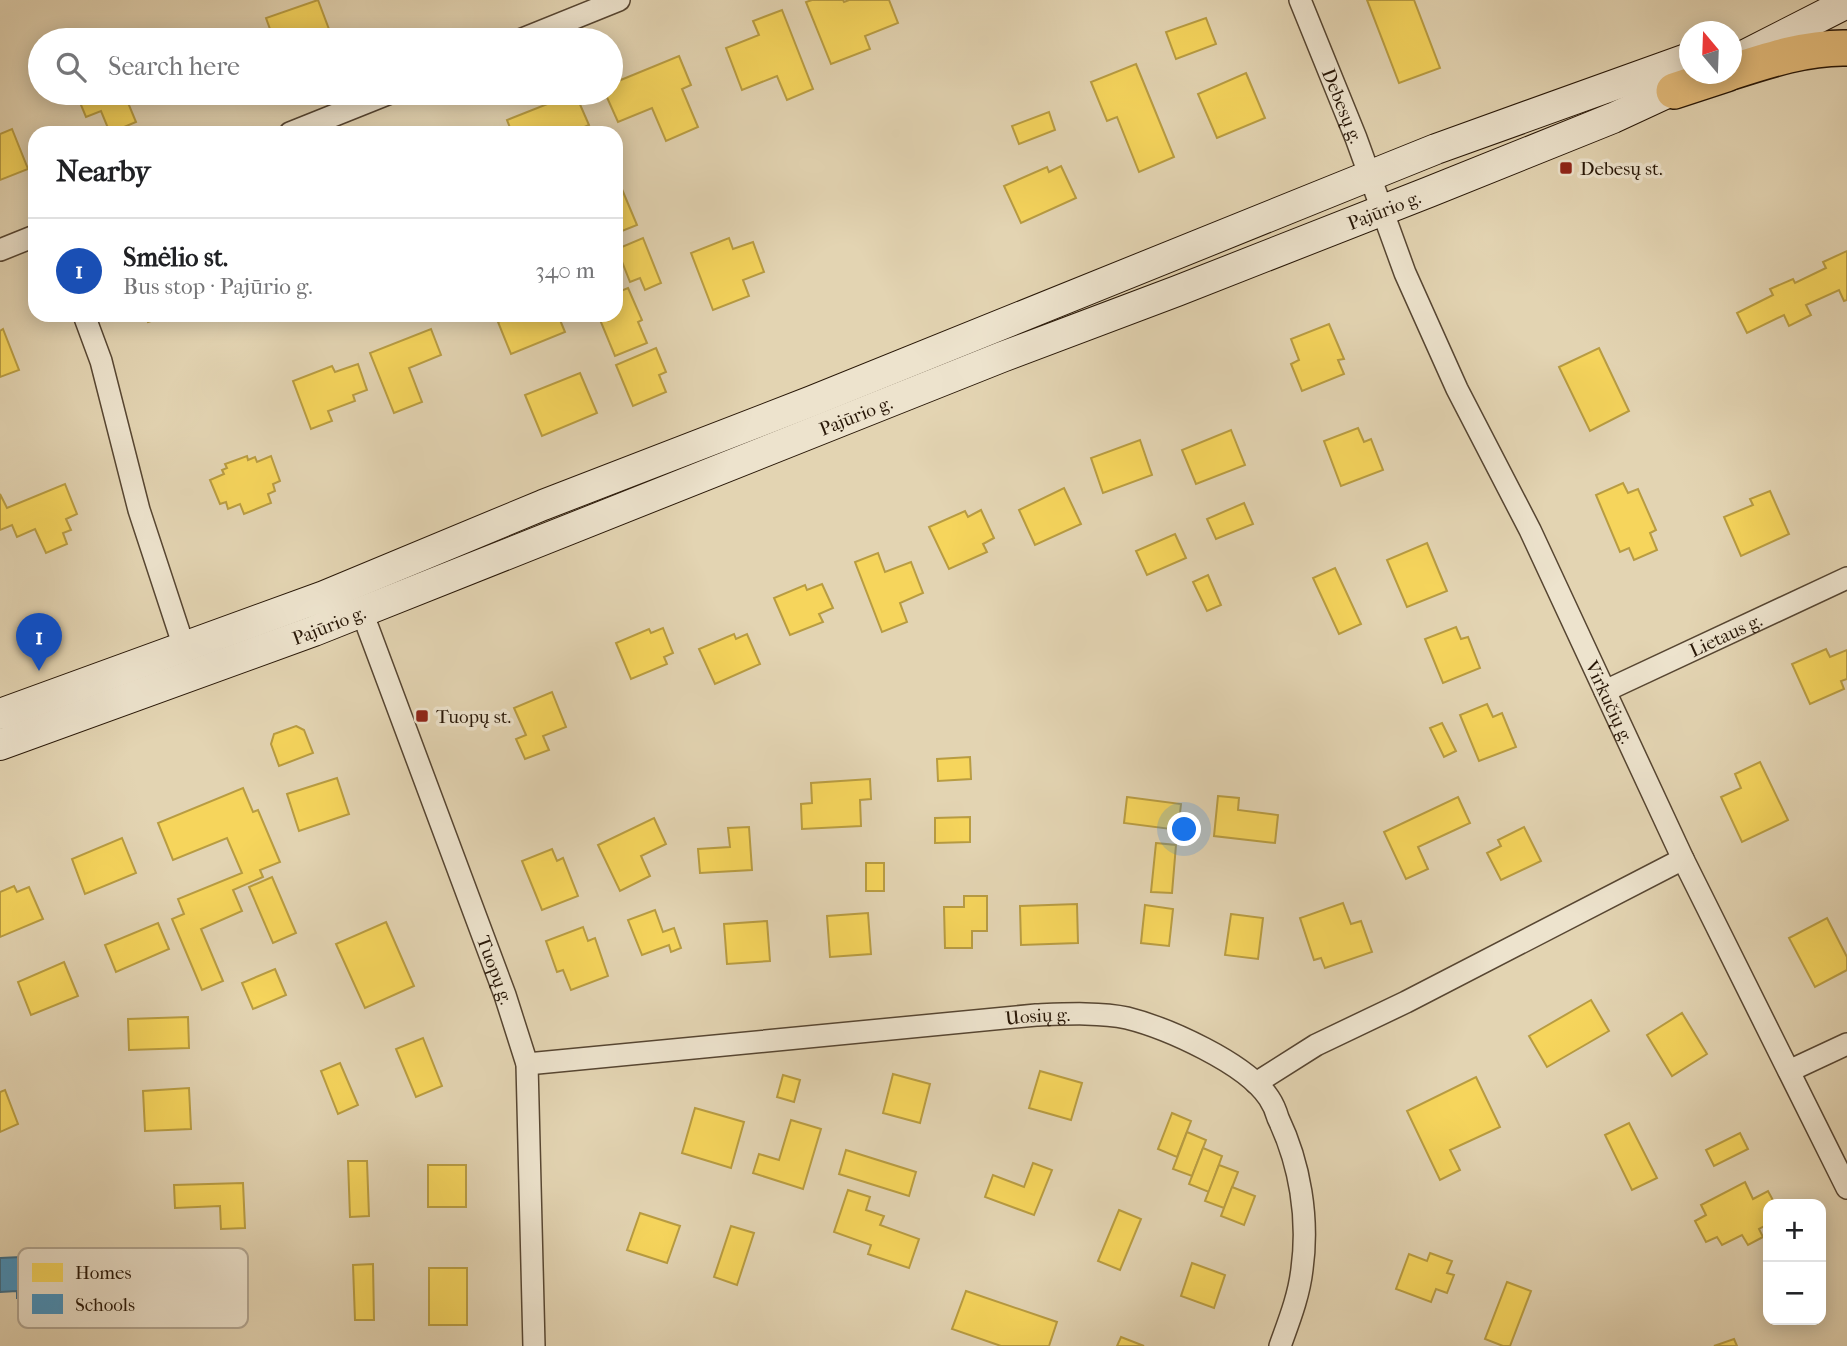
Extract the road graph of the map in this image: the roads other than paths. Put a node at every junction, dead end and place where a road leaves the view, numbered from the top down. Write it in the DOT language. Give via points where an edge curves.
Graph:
graph roads {
  1 [pos="619,0"];
  2 [pos="1300,0"];
  3 [pos="1847,2"];
  4 [pos="550,28"];
  5 [pos="1742,39"];
  6 [pos="1845,51"];
  7 [pos="1742,56"];
  8 [pos="1679,62"];
  9 [pos="1742,68"];
  10 [pos="1688,84"];
  11 [pos="1695,84"];
  12 [pos="1674,91"];
  13 [pos="360,105"];
  14 [pos="308,126"];
  15 [pos="1369,176"];
  16 [pos="1382,211"];
  17 [pos="28,239"];
  18 [pos="0,250"];
  19 [pos="87,322"];
  20 [pos="1847,578"];
  21 [pos="362,612"];
  22 [pos="184,646"];
  23 [pos="1605,691"];
  24 [pos="0,714"];
  25 [pos="0,745"];
  26 [pos="1683,859"];
  27 [pos="1847,1044"];
  28 [pos="527,1064"];
  29 [pos="1789,1072"];
  30 [pos="1256,1083"];
  31 [pos="1847,1188"];
  32 [pos="534,1346"];
  33 [pos="1280,1346"];
  1 -- 4 [label="street"];
  2 -- 15 [label="street, Debesų g."];
  3 -- 5 [label="main road"];
  3 -- 7 [label="main road"];
  6 -- 9 [label="highway" via="1782,57"];
  8 -- 15 [label="main road, Pajūrio g."];
  10 -- 12 [label="main road, Pajūrio g."];
  11 -- 12 [label="highway"];
  12 -- 16 [label="main road, Pajūrio g."];
  13 -- 14 [label="street"];
  15 -- 16 [label="street, Debesų g."];
  15 -- 22 [label="main road, Pajūrio g." via="336,591"];
  16 -- 21 [label="main road, Pajūrio g."];
  16 -- 23 [label="street, Virkučių g." via="1452,377"];
  17 -- 18 [label="street"];
  19 -- 22 [label="street" via="139,510"];
  20 -- 23 [label="street, Lietaus g."];
  21 -- 25 [label="main road, Pajūrio g."];
  21 -- 28 [label="street, Tuopų g."];
  22 -- 24 [label="main road, Pajūrio g."];
  23 -- 26 [label="street, Virkučių g."];
  26 -- 29 [label="street, Virkučių g."];
  26 -- 30 [label="street" via="1316,1045"];
  27 -- 29 [label="street"];
  28 -- 30 [label="street, Uosių g." via="1071,1014 1124,1017 1147,1024 1229,1062"];
  28 -- 32 [label="street, Tuopų g."];
  29 -- 31 [label="street, Virkučių g."];
  30 -- 33 [label="street, Uosių g." via="1282,1124 1302,1201 1302,1269"];
}
